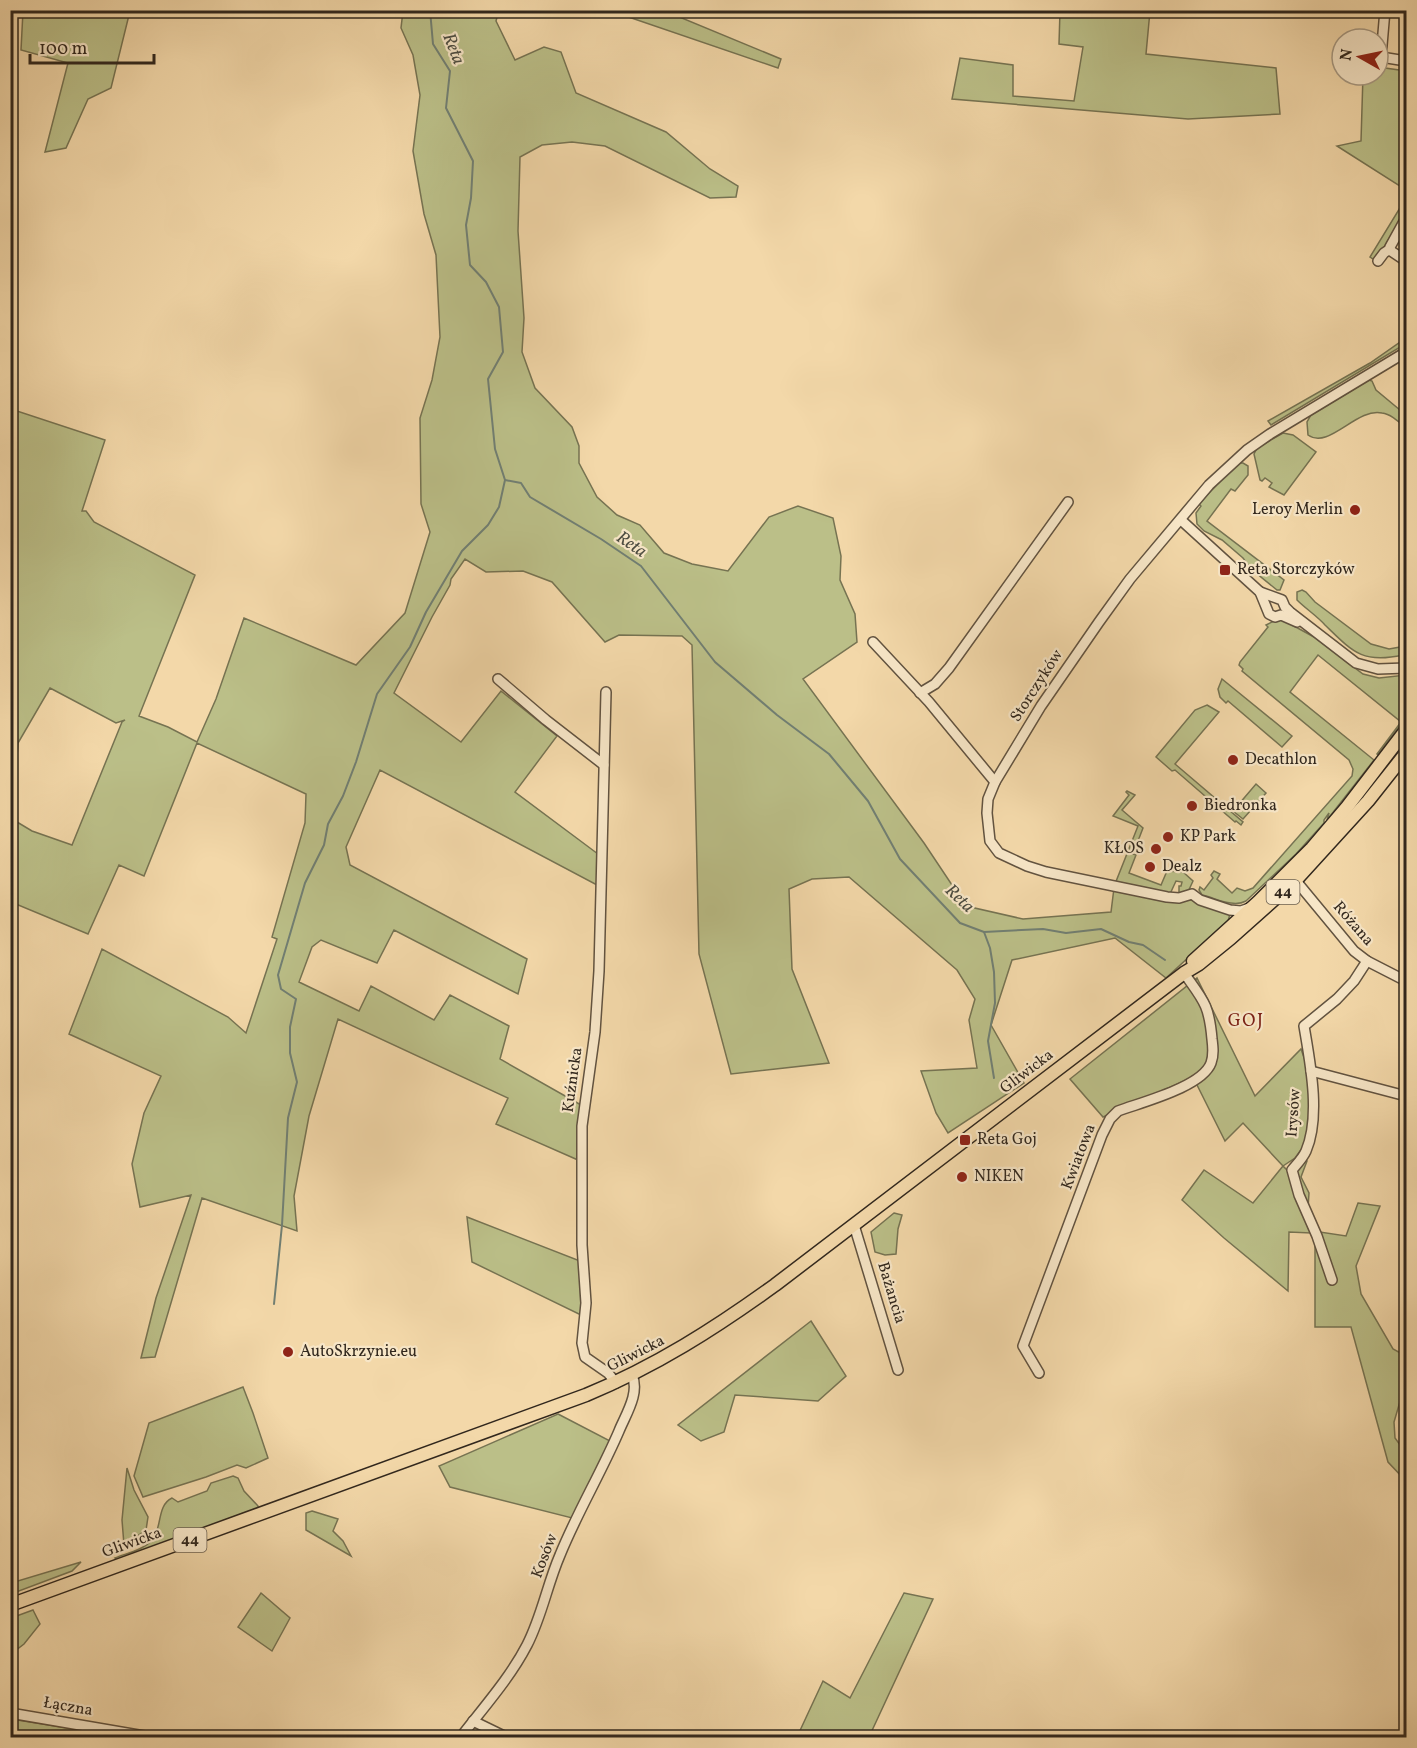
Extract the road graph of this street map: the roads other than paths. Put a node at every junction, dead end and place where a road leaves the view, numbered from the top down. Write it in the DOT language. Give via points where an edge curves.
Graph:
graph roads {
  1 [pos="1385,10"];
  2 [pos="1407,61"];
  3 [pos="1407,218"];
  4 [pos="1390,249"];
  5 [pos="1378,261"];
  6 [pos="1407,261"];
  7 [pos="1407,352"];
  8 [pos="1068,502"];
  9 [pos="1181,520"];
  10 [pos="1269,601"];
  11 [pos="1283,611"];
  12 [pos="873,642"];
  13 [pos="1407,662"];
  14 [pos="1400,670"];
  15 [pos="498,679"];
  16 [pos="606,692"];
  17 [pos="920,693"];
  18 [pos="1407,730"];
  19 [pos="1407,753"];
  20 [pos="604,765"];
  21 [pos="994,782"];
  22 [pos="1292,876"];
  23 [pos="1258,902"];
  24 [pos="1367,961"];
  25 [pos="1186,971"];
  26 [pos="1407,981"];
  27 [pos="1311,1071"];
  28 [pos="1407,1096"];
  29 [pos="854,1225"];
  30 [pos="1332,1280"];
  31 [pos="898,1370"];
  32 [pos="1039,1373"];
  33 [pos="632,1375"];
  34 [pos="616,1383"];
  35 [pos="10,1605"];
  36 [pos="10,1713"];
  37 [pos="473,1721"];
  38 [pos="156,1737"];
  39 [pos="460,1737"];
  40 [pos="508,1737"];
  1 -- 2 [label="street" via="1381,57"];
  3 -- 4 [label="street"];
  4 -- 5 [label="street"];
  4 -- 6 [label="street"];
  7 -- 9 [label="street, Storczyków" via="1247,450 1209,485"];
  8 -- 17 [label="street" via="949,668"];
  9 -- 10 [label="street"];
  9 -- 21 [label="street, Storczyków" via="1099,622"];
  10 -- 11 [label="street" via="1276,597 1282,600"];
  10 -- 11 [label="street" via="1269,614 1275,616"];
  11 -- 14 [label="street" via="1356,663"];
  12 -- 17 [label="street"];
  13 -- 14 [label="street"];
  15 -- 20 [label="street"];
  16 -- 20 [label="street, Kuźnicka"];
  17 -- 21 [label="street"];
  18 -- 22 [label="main road, Gliwicka / 44"];
  19 -- 22 [label="main road, Gliwicka / 44" via="1368,801"];
  20 -- 34 [label="street, Kuźnicka" via="597,992 582,1126 586,1303 582,1343 585,1357"];
  21 -- 23 [label="street, Gliwicka" via="987,813 990,841 999,853 1027,866 1167,897 1192,894 1233,910 1245,910"];
  22 -- 23 [label="main road, Gliwicka / 44"];
  22 -- 24 [label="street, Różana" via="1343,939"];
  22 -- 25 [label="main road, Gliwicka / 44" via="1224,944"];
  23 -- 25 [label="main road, Gliwicka / 44" via="1202,951"];
  24 -- 26 [label="street, Różana"];
  24 -- 27 [label="street, Irysów" via="1337,999 1305,1026"];
  25 -- 29 [label="main road, Gliwicka / 44"];
  25 -- 32 [label="street, Kwiatowa" via="1209,1010 1212,1062 1191,1083 1118,1112 1110,1119 1023,1346"];
  27 -- 28 [label="street"];
  27 -- 30 [label="street, Irysów" via="1312,1129 1306,1152 1292,1170"];
  29 -- 31 [label="street, Bażancia"];
  29 -- 33 [label="main road, Gliwicka / 44" via="726,1320"];
  33 -- 34 [label="main road, Gliwicka / 44"];
  33 -- 37 [label="street, Kosów" via="634,1394 560,1555 527,1646"];
  34 -- 35 [label="main road, Gliwicka / 44"];
  36 -- 38 [label="street, Łączna"];
  37 -- 39 [label="street, Kosów"];
  37 -- 40 [label="street"];
}
